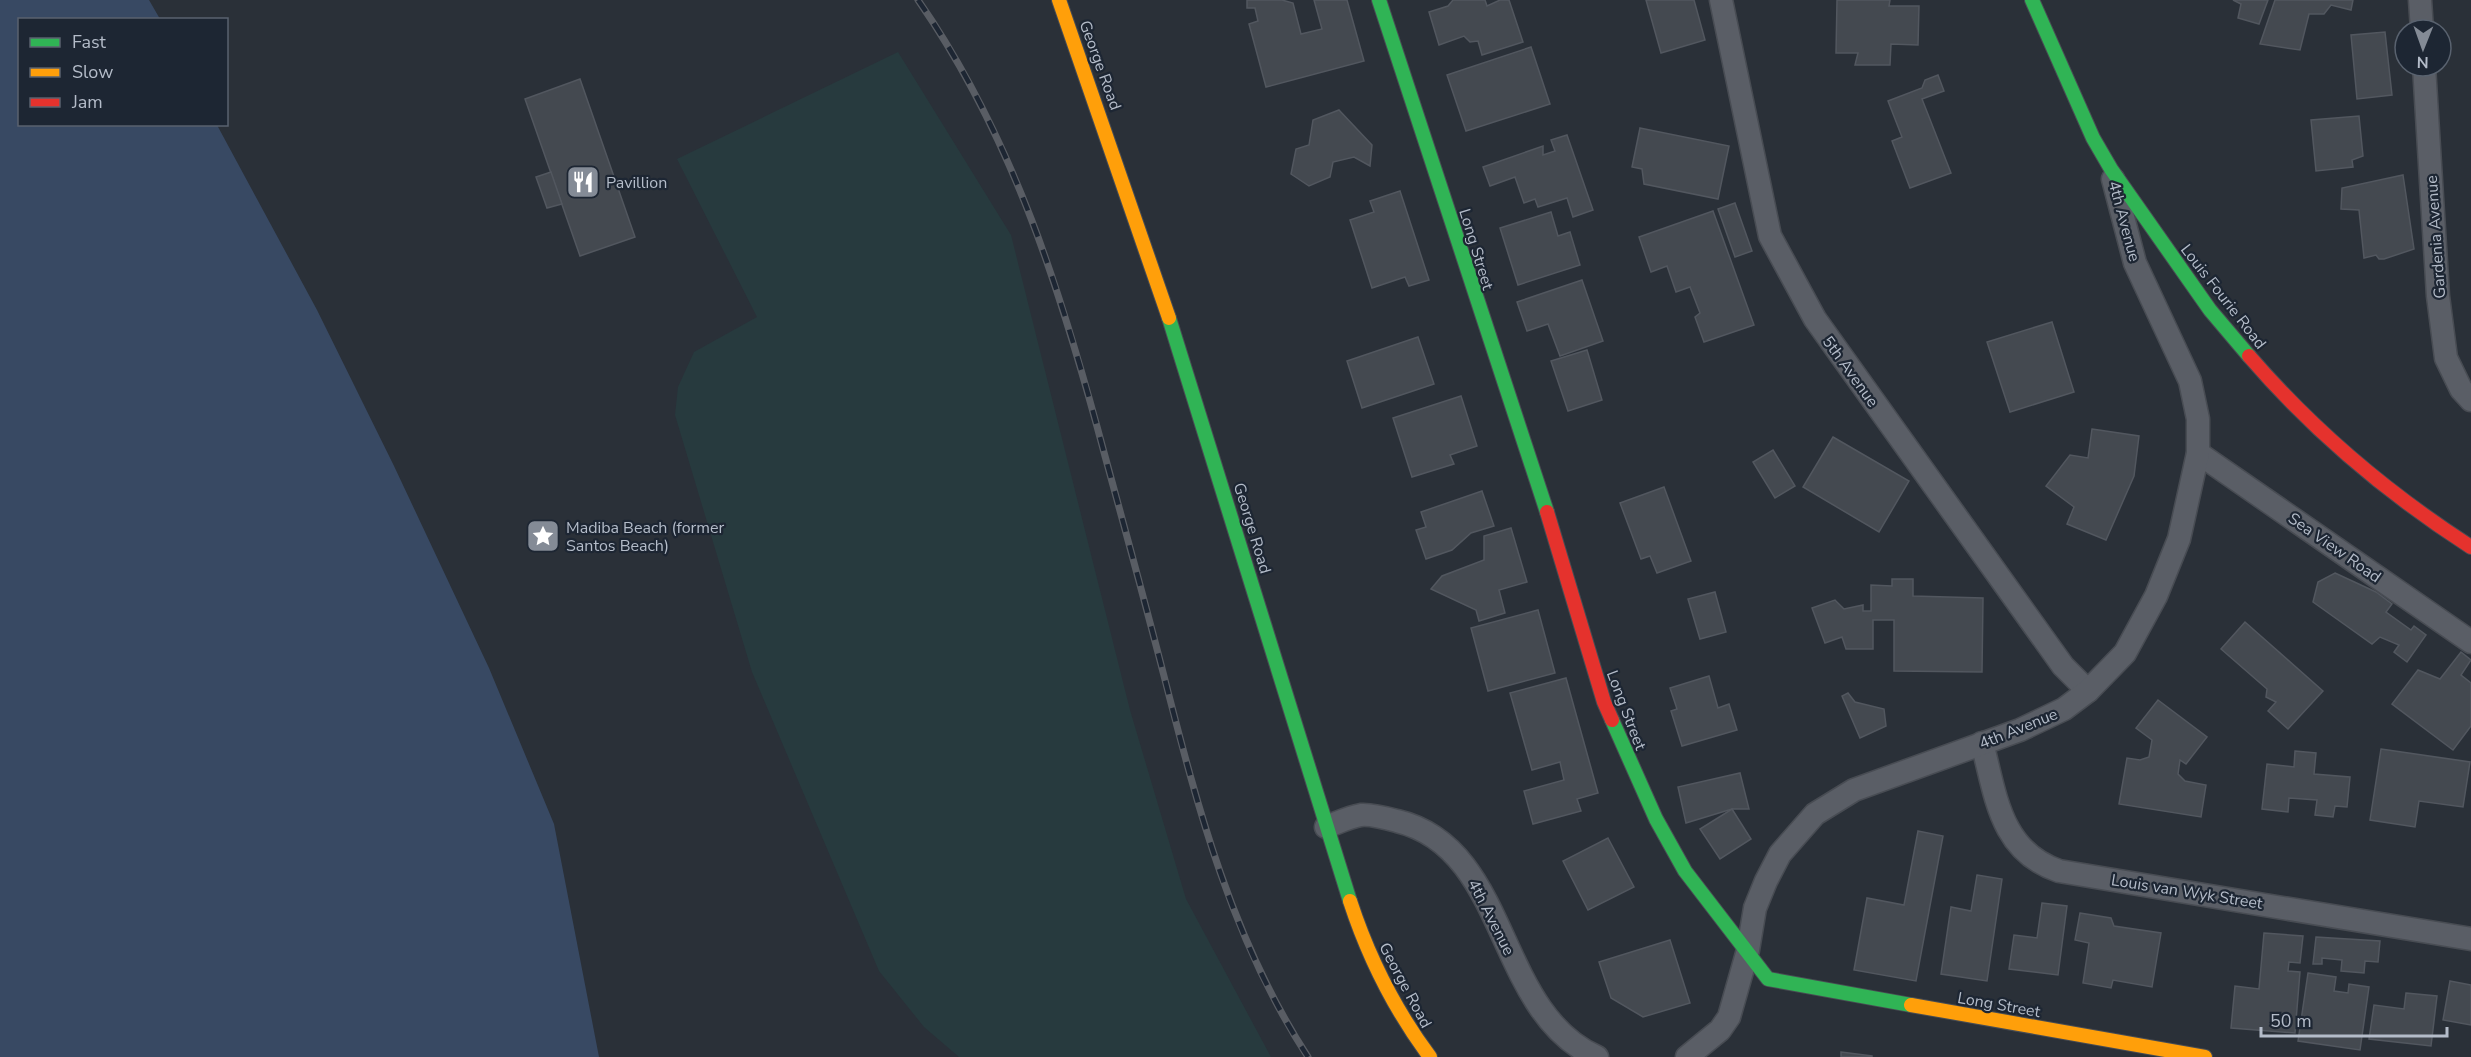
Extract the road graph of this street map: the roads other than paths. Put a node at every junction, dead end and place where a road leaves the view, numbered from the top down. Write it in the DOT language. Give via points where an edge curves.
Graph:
graph roads {
  1 [pos="1059,0"];
  2 [pos="1379,0"];
  3 [pos="1721,0"];
  4 [pos="2032,0"];
  5 [pos="2420,0"];
  6 [pos="2421,18"];
  7 [pos="2425,78"];
  8 [pos="2111,169"];
  9 [pos="2471,400"];
  10 [pos="2198,453"];
  11 [pos="2471,548"];
  12 [pos="2471,642"];
  13 [pos="2088,691"];
  14 [pos="1982,743"];
  15 [pos="1326,827"];
  16 [pos="2471,939"];
  17 [pos="1748,950"];
  18 [pos="1430,1057"];
  19 [pos="1597,1057"];
  20 [pos="1688,1057"];
  21 [pos="2205,1057"];
  1 -- 15 [label="street, George Road" via="1101,111 1191,384"];
  2 -- 17 [label="street, Long Street" via="1558,546 1604,702 1656,819 1685,871"];
  3 -- 13 [label="street, 5th Avenue" via="1770,236 1815,319 2063,666"];
  4 -- 8 [label="street, Louis Fourie Road" via="2093,138"];
  5 -- 6 [label="street"];
  7 -- 9 [label="street, Gardenia Avenue" via="2438,296 2446,358"];
  8 -- 10 [label="street, 4th Avenue" via="2135,263 2190,381 2198,419"];
  8 -- 11 [label="street, Louis Fourie Road" via="2210,310 2267,377 2337,445 2434,524"];
  10 -- 12 [label="street, Sea View Road"];
  10 -- 13 [label="street, 4th Avenue" via="2179,539 2156,596 2125,653"];
  13 -- 14 [label="street, 4th Avenue" via="2048,719"];
  14 -- 16 [label="street, Louis van Wyk Street" via="2008,834 2044,865 2059,871"];
  14 -- 17 [label="street, 4th Avenue" via="1854,790 1815,814 1780,854 1766,881 1755,908"];
  15 -- 18 [label="street, George Road" via="1379,975 1412,1034"];
  15 -- 19 [label="street, 4th Avenue" via="1362,815 1408,823 1432,833 1469,873 1544,1015 1566,1038"];
  17 -- 20 [label="street, 4th Avenue" via="1729,1017 1720,1030"];
  17 -- 21 [label="street, Long Street" via="1768,979"];
}
